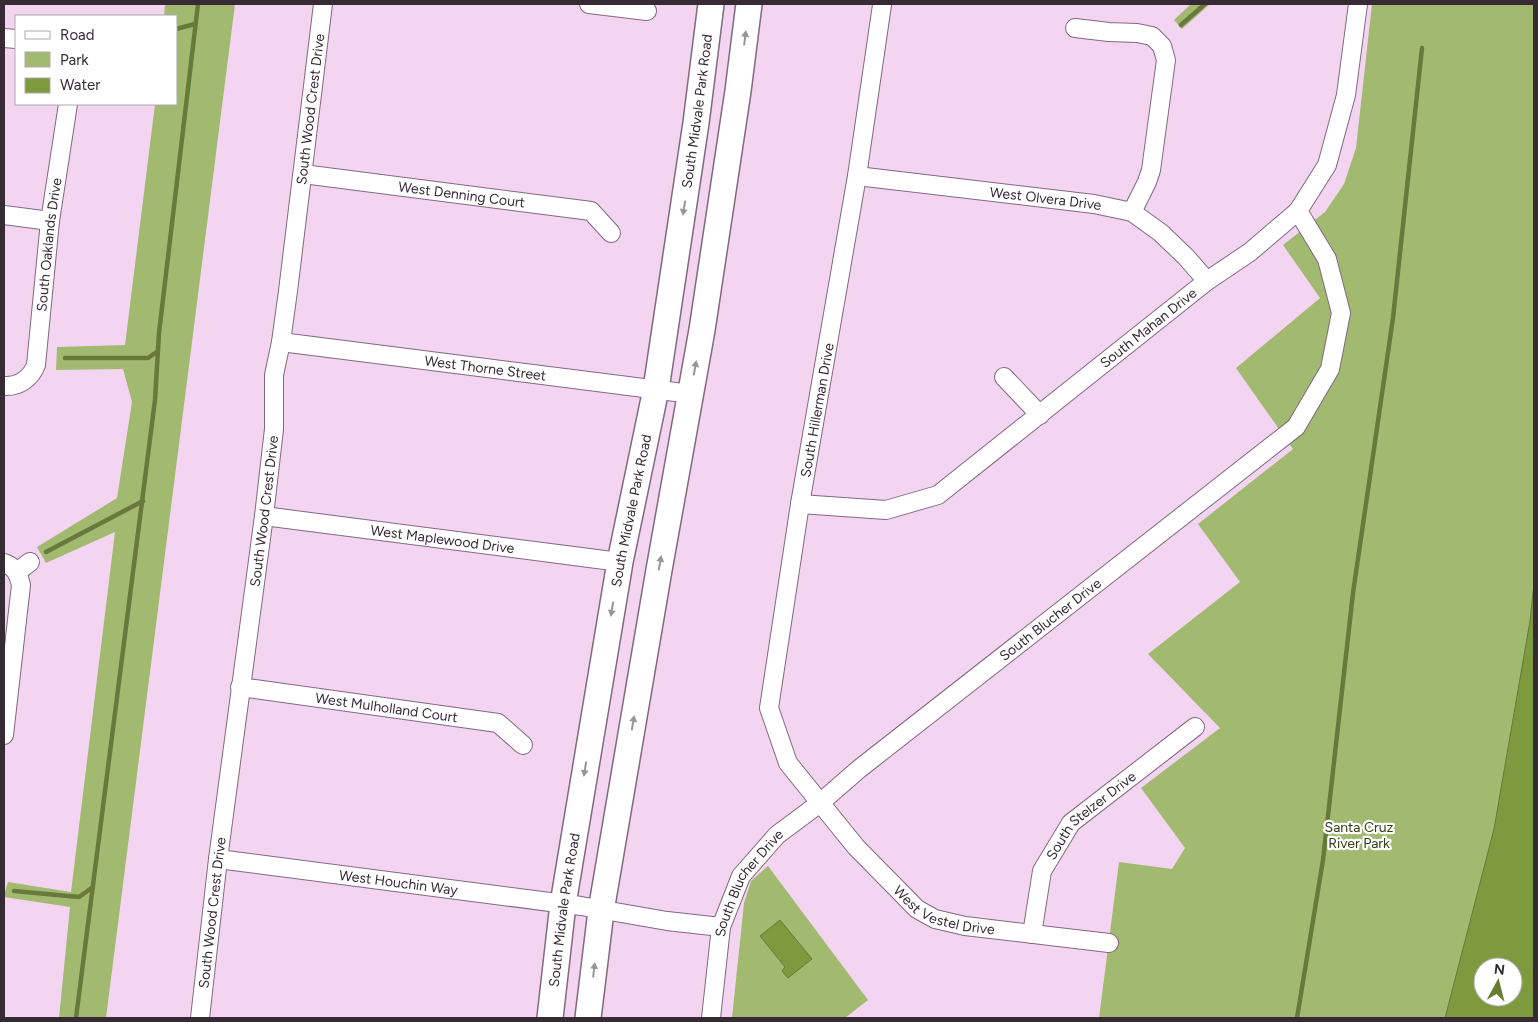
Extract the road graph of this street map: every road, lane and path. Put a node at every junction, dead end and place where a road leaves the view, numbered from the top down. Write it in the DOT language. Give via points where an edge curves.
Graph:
graph roads {
  1 [pos="323,4"];
  2 [pos="589,4"];
  3 [pos="711,4"];
  4 [pos="749,4"];
  5 [pos="1358,4"];
  6 [pos="882,5"];
  7 [pos="647,11"];
  8 [pos="1075,28"];
  9 [pos="68,105"];
  10 [pos="303,174"];
  11 [pos="857,176"];
  12 [pos="1298,211"];
  13 [pos="1132,212"];
  14 [pos="4,215"];
  15 [pos="50,221"];
  16 [pos="611,232"];
  17 [pos="1207,281"];
  18 [pos="280,342"];
  19 [pos="1004,377"];
  20 [pos="4,386"];
  21 [pos="656,389"];
  22 [pos="691,394"];
  23 [pos="1040,415"];
  24 [pos="800,504"];
  25 [pos="264,516"];
  26 [pos="620,562"];
  27 [pos="17,565"];
  28 [pos="240,687"];
  29 [pos="1195,727"];
  30 [pos="4,731"];
  31 [pos="4,735"];
  32 [pos="523,745"];
  33 [pos="820,803"];
  34 [pos="218,859"];
  35 [pos="581,907"];
  36 [pos="721,927"];
  37 [pos="1032,934"];
  38 [pos="1108,943"];
  39 [pos="200,1018"];
  40 [pos="550,1018"];
  41 [pos="588,1018"];
  42 [pos="711,1018"];
  1 -- 10 [label="street, South Wood Crest Drive"];
  2 -- 7 [label="street"];
  3 -- 21 [label="main road, South Midvale Park Road, one-way"];
  22 -- 4 [label="main road, South Midvale Park Road, one-way"];
  5 -- 12 [label="street, South Mahan Drive" via="1346,95 1327,164"];
  6 -- 11 [label="street, South Hillerman Drive"];
  8 -- 13 [label="street" via="1152,36 1162,46 1166,60 1151,170"];
  9 -- 15 [label="street, South Oaklands Drive"];
  10 -- 16 [label="street, West Denning Court" via="591,210"];
  10 -- 18 [label="street, South Wood Crest Drive"];
  11 -- 13 [label="street, West Olvera Drive" via="1094,204"];
  11 -- 24 [label="street, South Hillerman Drive"];
  12 -- 17 [label="street, South Mahan Drive" via="1250,252"];
  12 -- 33 [label="street, South Blucher Drive" via="1327,259 1341,313 1330,369 1296,427"];
  13 -- 17 [label="street, West Olvera Drive" via="1161,233"];
  14 -- 15 [label="street"];
  15 -- 20 [label="street, South Oaklands Drive" via="36,364 27,384"];
  17 -- 23 [label="street, South Mahan Drive"];
  18 -- 21 [label="street, West Thorne Street"];
  18 -- 25 [label="street, South Wood Crest Drive" via="274,375 274,429"];
  19 -- 23 [label="street"];
  21 -- 22 [label="street, West Thorne Street"];
  21 -- 26 [label="main road, South Midvale Park Road"];
  35 -- 22 [label="main road, South Midvale Park Road, one-way" via="658,570"];
  23 -- 24 [label="street, South Mahan Drive" via="938,495 886,510"];
  24 -- 33 [label="street, South Hillerman Drive" via="769,708 788,763"];
  25 -- 26 [label="street, West Maplewood Drive"];
  25 -- 28 [label="street, South Wood Crest Drive"];
  26 -- 35 [label="main road, South Midvale Park Road, one-way"];
  27 -- 30 [label="street" via="21,593"];
  28 -- 32 [label="street, West Mulholland Court" via="498,723"];
  28 -- 34 [label="street, South Wood Crest Drive"];
  29 -- 37 [label="street, South Stelzer Drive" via="1071,823 1042,871"];
  30 -- 31 [label="street"];
  33 -- 36 [label="street, South Blucher Drive" via="777,835 741,876"];
  33 -- 37 [label="street, West Vestel Drive" via="856,847 916,909 935,919 966,926"];
  34 -- 35 [label="street, West Houchin Way"];
  34 -- 39 [label="street, South Wood Crest Drive"];
  35 -- 36 [label="street, West Houchin Way"];
  35 -- 40 [label="main road, South Midvale Park Road"];
  41 -- 35 [label="main road, South Midvale Park Road, one-way"];
  36 -- 42 [label="street, South Blucher Drive"];
  37 -- 38 [label="street, West Vestel Drive"];
}
